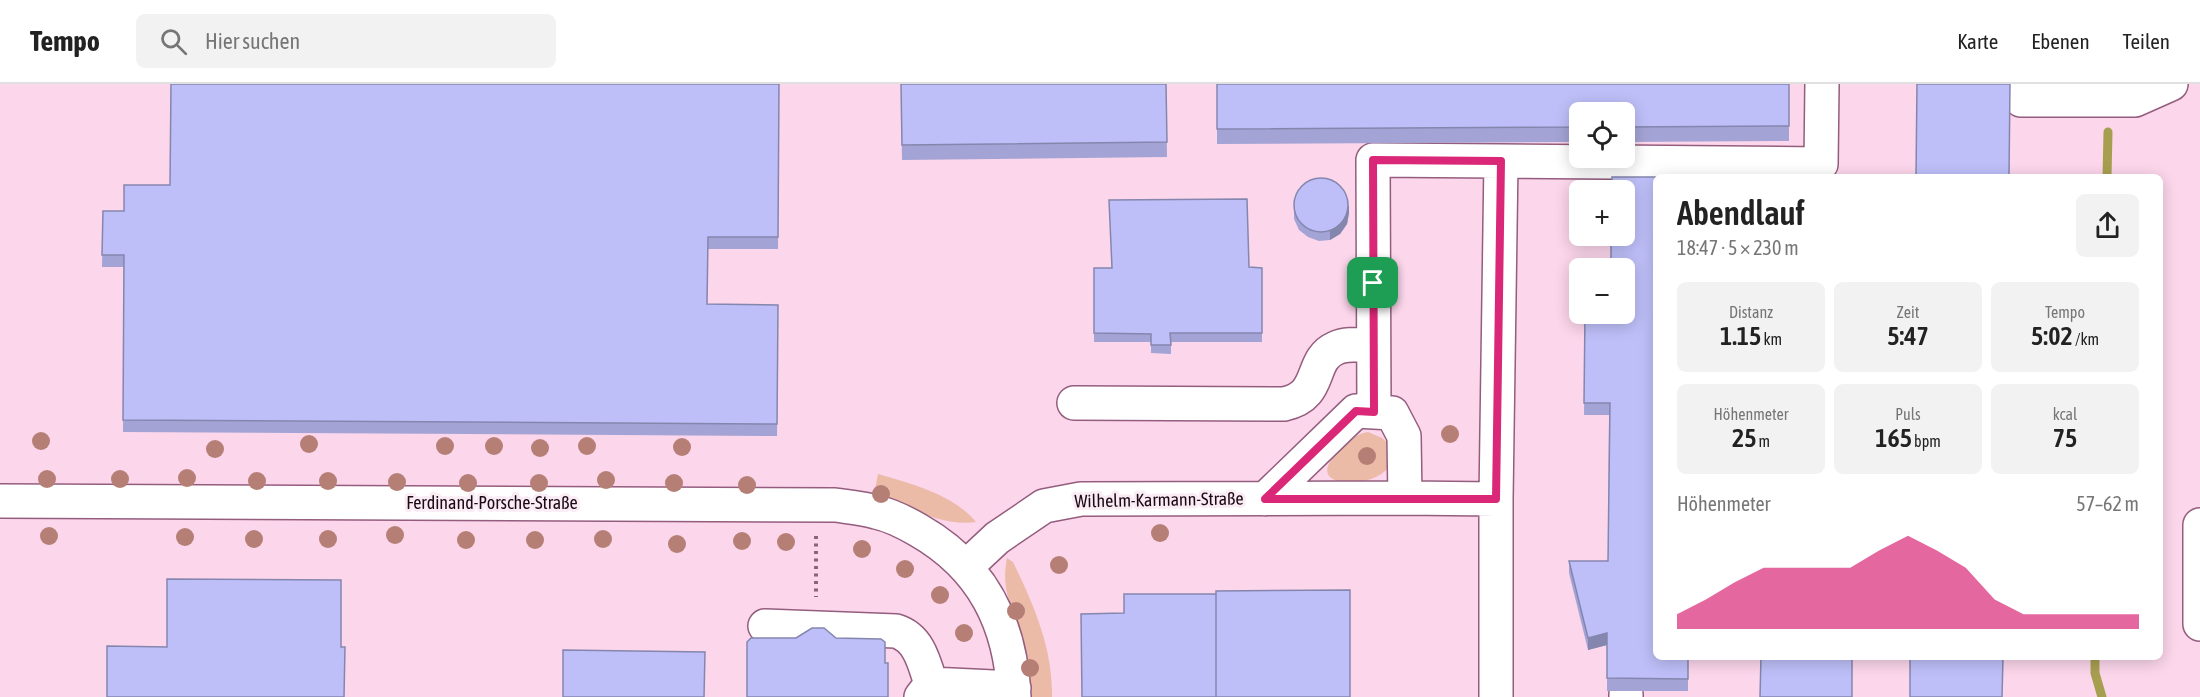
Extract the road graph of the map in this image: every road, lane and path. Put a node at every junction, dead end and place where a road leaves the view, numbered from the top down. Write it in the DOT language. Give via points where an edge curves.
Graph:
graph roads {
  1 [pos="1822,84"];
  2 [pos="2021,84"];
  3 [pos="2171,84"];
  4 [pos="1501,161"];
  5 [pos="1373,345"];
  6 [pos="1074,403"];
  7 [pos="1374,412"];
  8 [pos="1405,498"];
  9 [pos="1265,499"];
  10 [pos="1496,499"];
  11 [pos="0,501"];
  12 [pos="816,505"];
  13 [pos="2200,525"];
  14 [pos="966,567"];
  15 [pos="2200,624"];
  16 [pos="765,627"];
  17 [pos="816,628"];
  18 [pos="926,690"];
  19 [pos="1014,692"];
  20 [pos="1496,697"];
  1 -- 4 [label="street" via="1821,164"];
  2 -- 3 [label="street" via="2021,100 2135,100"];
  4 -- 5 [label="street" via="1373,160"];
  4 -- 10 [label="street"];
  5 -- 6 [label="street" via="1334,348 1323,358 1308,392 1298,401"];
  5 -- 7 [label="street"];
  7 -- 8 [label="street" via="1392,413 1404,436"];
  7 -- 9 [label="street, Wilhelm-Karmann-Straße" via="1356,411"];
  8 -- 9 [label="street, Wilhelm-Karmann-Straße"];
  8 -- 10 [label="street, Wilhelm-Karmann-Straße"];
  9 -- 14 [label="street, Wilhelm-Karmann-Straße" via="1081,499 1044,507 997,538"];
  10 -- 20 [label="street"];
  11 -- 12 [label="street, Ferdinand-Porsche-Straße"];
  12 -- 14 [label="street, Ferdinand-Porsche-Straße" via="878,512 940,543"];
  12 -- 17 [label="path"];
  13 -- 15 [label="street"];
  14 -- 19 [label="street, Ferdinand-Porsche-Straße" via="1000,621 1013,663"];
  16 -- 17 [label="street"];
  17 -- 18 [label="street" via="908,634 915,644"];
  18 -- 19 [label="street"];
}
